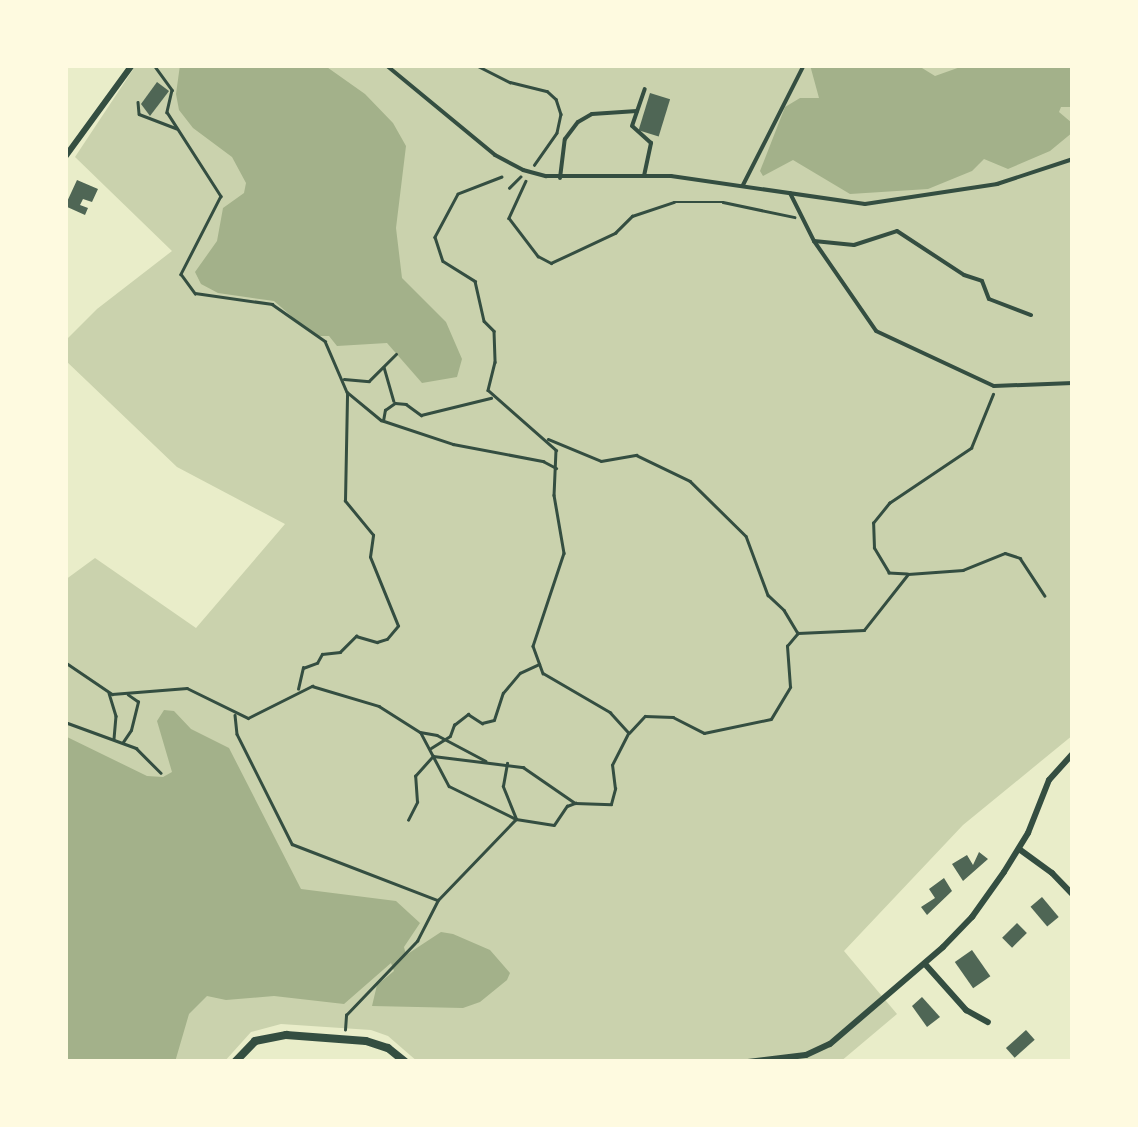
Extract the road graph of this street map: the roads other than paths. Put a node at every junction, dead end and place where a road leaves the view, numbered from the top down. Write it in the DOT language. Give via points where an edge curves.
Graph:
graph roads {
  1 [pos="132,65"];
  2 [pos="386,65"];
  3 [pos="804,65"];
  4 [pos="644,89"];
  5 [pos="638,111"];
  6 [pos="65,157"];
  7 [pos="1073,160"];
  8 [pos="644,176"];
  9 [pos="560,178"];
  10 [pos="743,185"];
  11 [pos="790,193"];
  12 [pos="814,241"];
  13 [pos="1031,315"];
  14 [pos="1073,383"];
  15 [pos="1073,753"];
  16 [pos="1019,849"];
  17 [pos="1073,895"];
  18 [pos="925,964"];
  19 [pos="988,1022"];
  20 [pos="235,1062"];
  21 [pos="405,1062"];
  22 [pos="748,1062"];
  1 -- 6 [label="street"];
  2 -- 9 [label="lane" via="495,155 530,173"];
  3 -- 10 [label="lane"];
  4 -- 5 [label="lane"];
  5 -- 8 [label="lane" via="632,127 652,148"];
  5 -- 9 [label="lane" via="592,114 578,122 565,139"];
  7 -- 11 [label="lane" via="997,184 919,198 865,204"];
  8 -- 9 [label="lane"];
  8 -- 10 [label="lane"];
  10 -- 11 [label="lane"];
  11 -- 12 [label="lane"];
  12 -- 13 [label="lane" via="854,245 897,231 982,281 989,298"];
  12 -- 14 [label="lane" via="876,331 996,386"];
  15 -- 16 [label="street" via="1050,780"];
  16 -- 17 [label="street"];
  16 -- 18 [label="street" via="972,916"];
  18 -- 19 [label="street" via="966,1010"];
  18 -- 22 [label="street" via="830,1044 806,1055"];
  20 -- 21 [label="street" via="252,1043 270,1037 345,1036 388,1048"];
}
